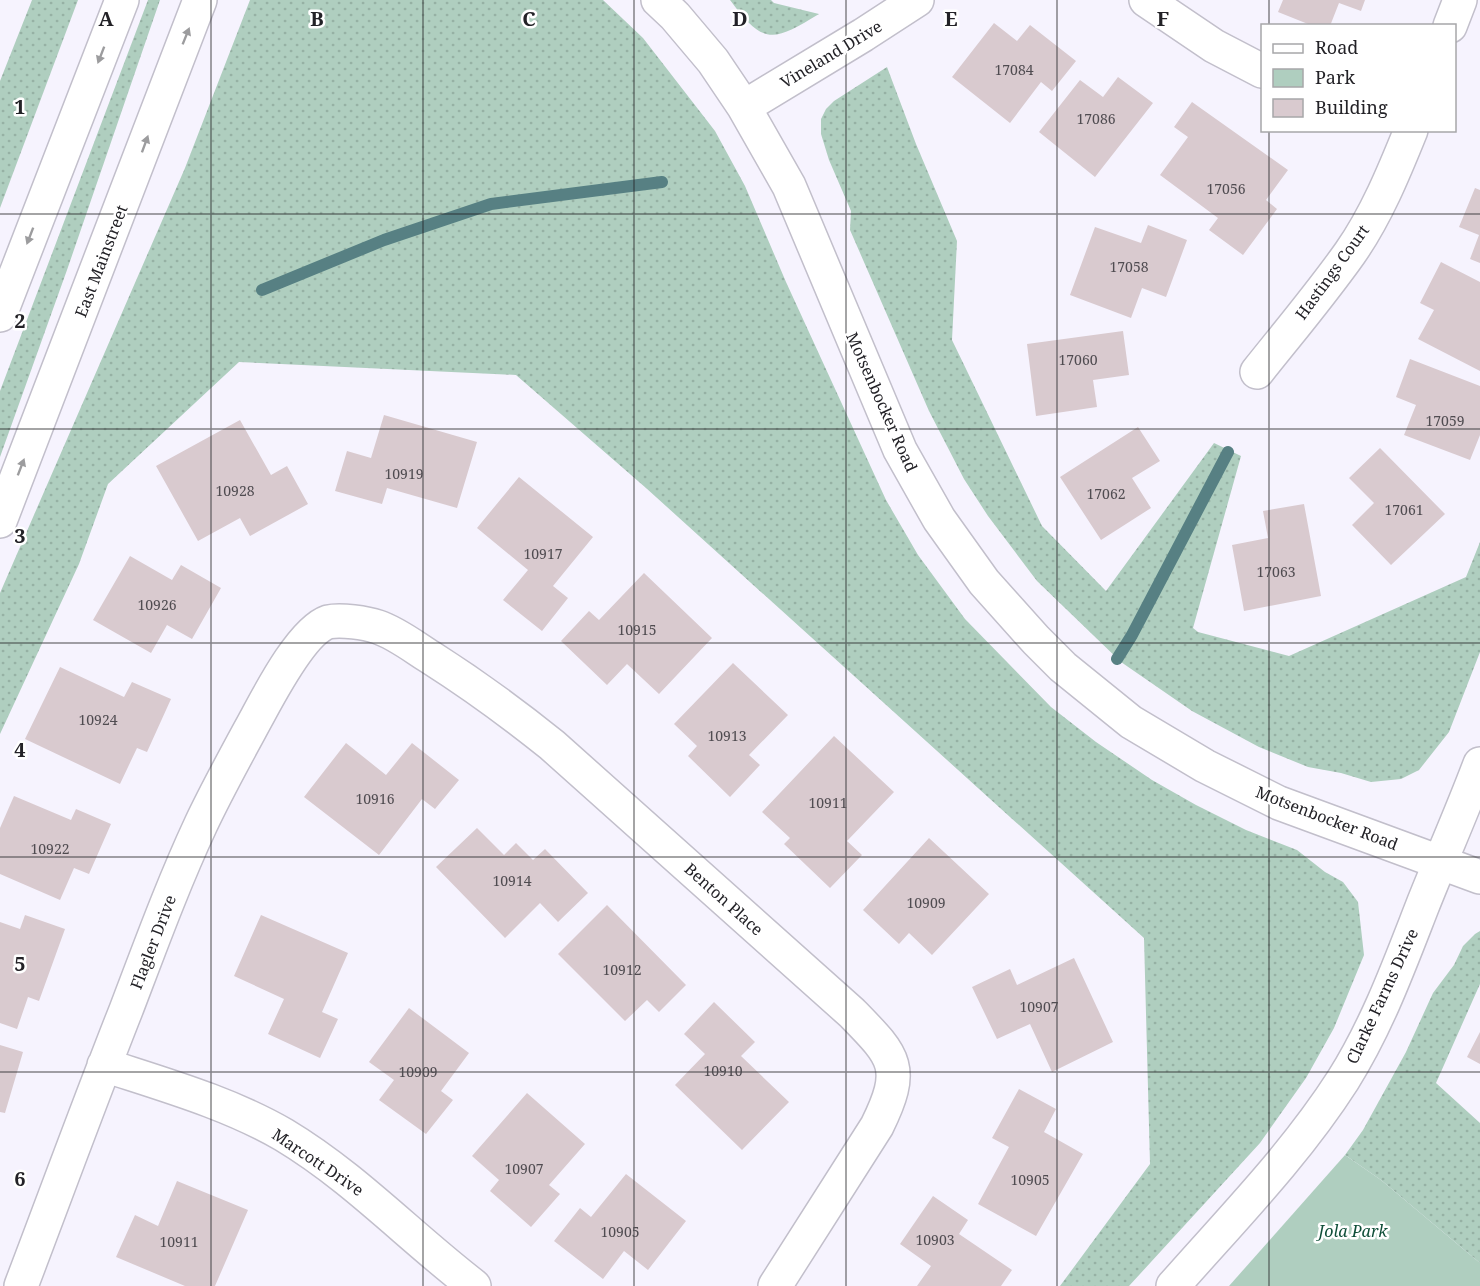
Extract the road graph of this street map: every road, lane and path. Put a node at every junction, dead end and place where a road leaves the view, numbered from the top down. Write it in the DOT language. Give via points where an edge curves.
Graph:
graph roads {
  1 [pos="122,0"];
  2 [pos="200,0"];
  3 [pos="658,0"];
  4 [pos="917,0"];
  5 [pos="1146,0"];
  6 [pos="1460,0"];
  7 [pos="1451,24"];
  8 [pos="1261,70"];
  9 [pos="744,107"];
  10 [pos="1410,132"];
  11 [pos="0,315"];
  12 [pos="1257,372"];
  13 [pos="0,521"];
  14 [pos="328,622"];
  15 [pos="1480,764"];
  16 [pos="1441,862"];
  17 [pos="1480,876"];
  18 [pos="104,1065"];
  19 [pos="21,1286"];
  20 [pos="474,1286"];
  21 [pos="775,1286"];
  22 [pos="1173,1286"];
  1 -- 11 [label="street, one-way"];
  13 -- 2 [label="street, East Mainstreet, one-way"];
  3 -- 9 [label="street, Motsenbocker Road" via="713,61"];
  4 -- 9 [label="street, Vineland Drive"];
  5 -- 8 [label="street" via="1214,46"];
  6 -- 7 [label="street"];
  9 -- 16 [label="street, Motsenbocker Road" via="789,186 900,450 962,553 1024,626 1064,667 1131,722 1204,766 1280,803"];
  10 -- 12 [label="street, Hastings Court" via="1376,209 1351,253"];
  14 -- 18 [label="street, Flagler Drive" via="310,635 273,686 227,772 174,886"];
  14 -- 21 [label="street, Benton Place" via="358,622 380,628 501,704 852,1013 889,1055 894,1079 881,1118"];
  15 -- 16 [label="street, Clarke Farms Drive"];
  16 -- 17 [label="street, Motsenbocker Road"];
  16 -- 22 [label="street, Clarke Farms Drive" via="1402,961 1345,1077 1294,1147"];
  18 -- 19 [label="street, Flagler Drive"];
  18 -- 20 [label="street, Marcott Drive" via="224,1107 283,1135 374,1200"];
}
